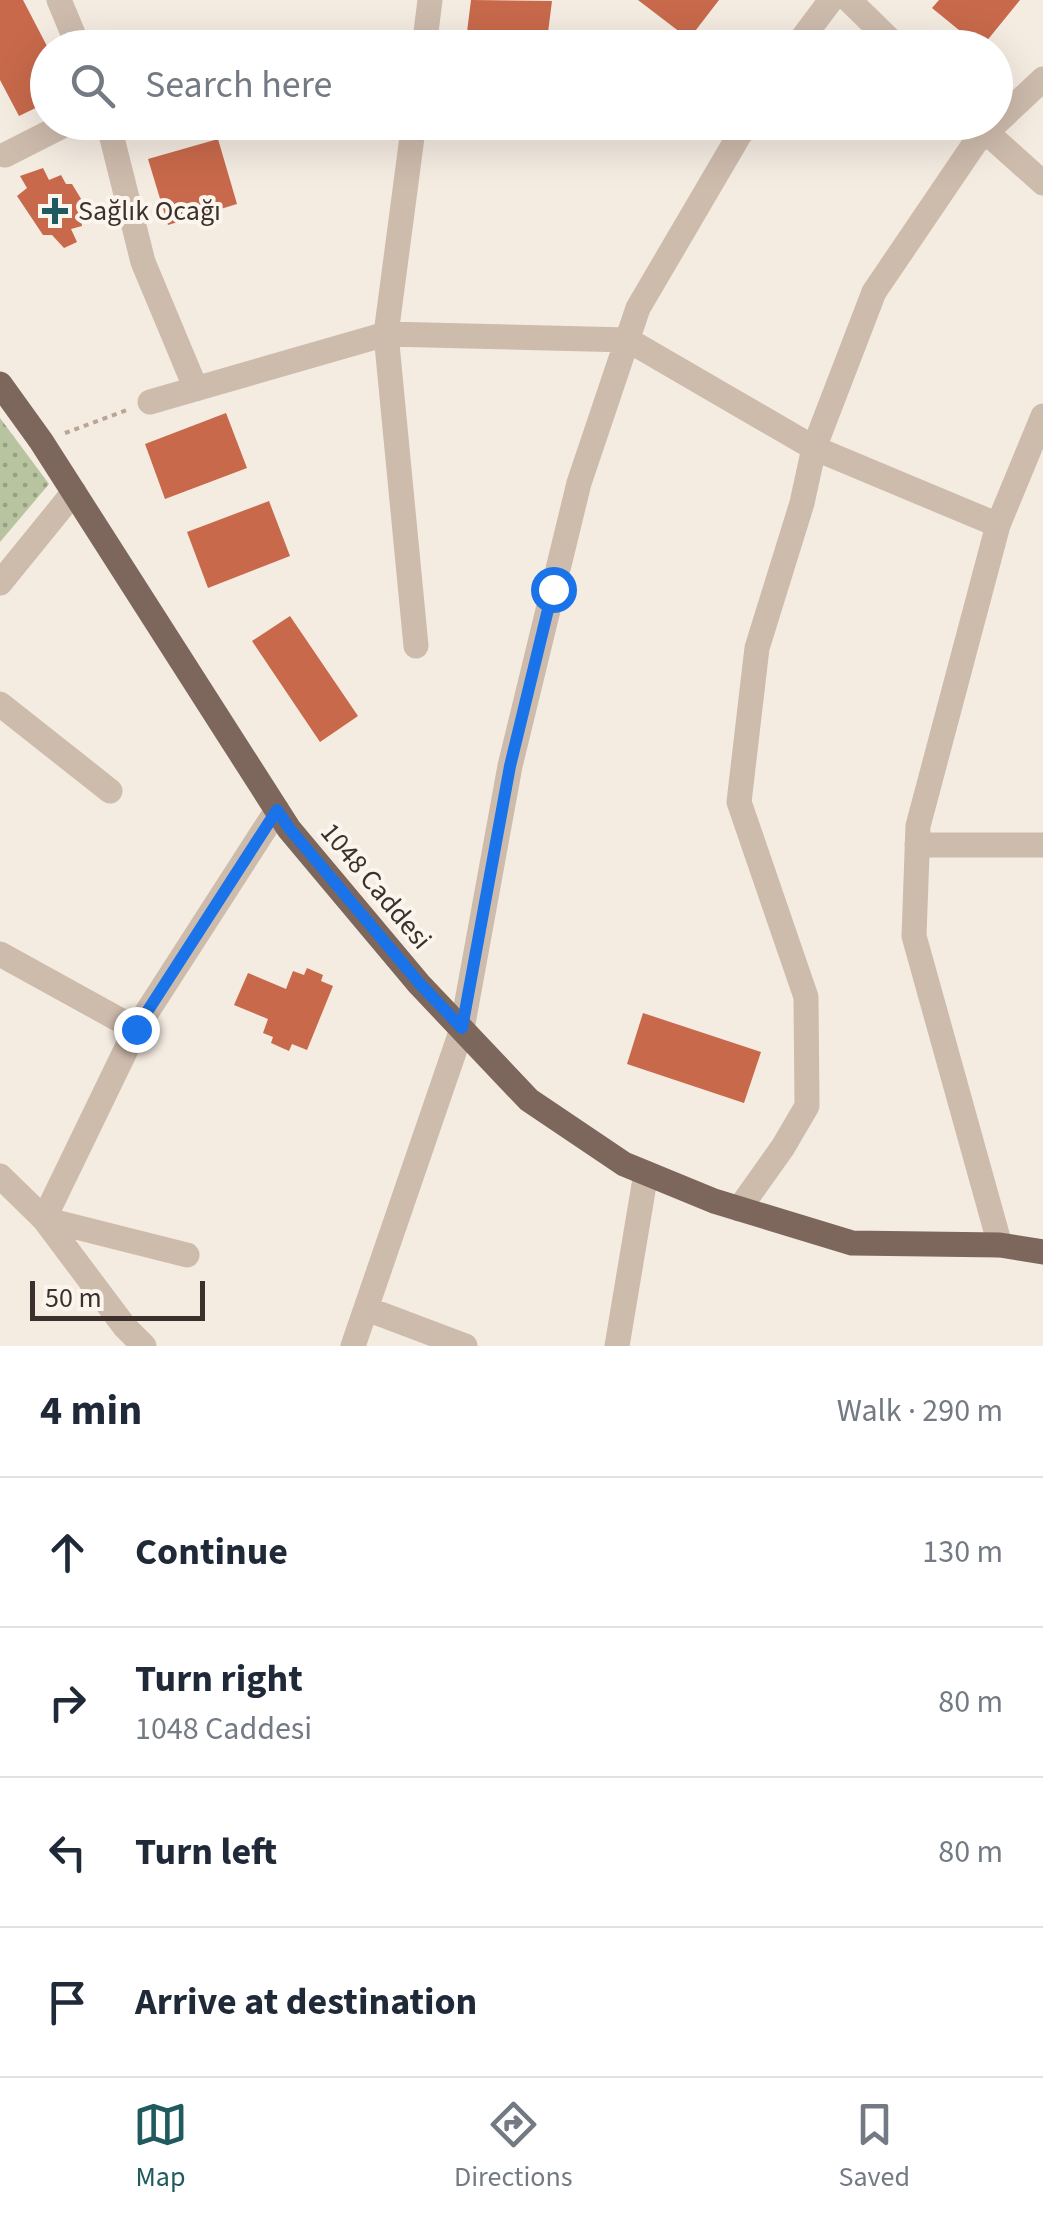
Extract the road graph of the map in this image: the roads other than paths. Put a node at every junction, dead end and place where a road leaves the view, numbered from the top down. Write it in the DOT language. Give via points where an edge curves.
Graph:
graph roads {
  1 [pos="59,0"];
  2 [pos="430,0"];
  3 [pos="831,0"];
  4 [pos="849,0"];
  5 [pos="72,30"];
  6 [pos="426,30"];
  7 [pos="808,30"];
  8 [pos="880,30"];
  9 [pos="1043,79"];
  10 [pos="1013,103"];
  11 [pos="34,140"];
  12 [pos="112,140"];
  13 [pos="412,140"];
  14 [pos="736,140"];
  15 [pos="976,140"];
  16 [pos="995,140"];
  17 [pos="4,155"];
  18 [pos="1043,183"];
  19 [pos="386,334"];
  20 [pos="628,340"];
  21 [pos="0,384"];
  22 [pos="196,389"];
  23 [pos="150,402"];
  24 [pos="1043,416"];
  25 [pos="814,448"];
  26 [pos="74,492"];
  27 [pos="998,525"];
  28 [pos="0,583"];
  29 [pos="416,646"];
  30 [pos="0,704"];
  31 [pos="110,791"];
  32 [pos="277,810"];
  33 [pos="918,845"];
  34 [pos="1043,845"];
  35 [pos="0,954"];
  36 [pos="462,1028"];
  37 [pos="136,1029"];
  38 [pos="646,1173"];
  39 [pos="0,1176"];
  40 [pos="738,1209"];
  41 [pos="44,1219"];
  42 [pos="1000,1245"];
  43 [pos="1043,1252"];
  44 [pos="187,1256"];
  45 [pos="367,1309"];
  46 [pos="144,1346"];
  47 [pos="353,1346"];
  48 [pos="465,1346"];
  49 [pos="617,1346"];
  1 -- 5 [label="street"];
  2 -- 6 [label="street"];
  3 -- 7 [label="street"];
  4 -- 8 [label="street"];
  9 -- 10 [label="street"];
  11 -- 17 [label="street"];
  12 -- 22 [label="street" via="143,262"];
  13 -- 19 [label="street"];
  14 -- 20 [label="street" via="638,308"];
  15 -- 25 [label="street" via="874,292"];
  16 -- 18 [label="street"];
  19 -- 20 [label="street"];
  19 -- 22 [label="street"];
  19 -- 29 [label="street"];
  20 -- 25 [label="street"];
  20 -- 36 [label="street" via="579,483 510,766"];
  21 -- 26 [label="main road, 1048 Caddesi"];
  22 -- 23 [label="street"];
  24 -- 27 [label="street"];
  25 -- 27 [label="street"];
  25 -- 40 [label="street" via="756,648 739,802 806,998 807,1106"];
  26 -- 28 [label="street"];
  26 -- 32 [label="main road, 1048 Caddesi"];
  27 -- 33 [label="street"];
  30 -- 31 [label="street"];
  32 -- 36 [label="main road, 1048 Caddesi"];
  32 -- 37 [label="street"];
  33 -- 34 [label="street"];
  33 -- 42 [label="street" via="914,936"];
  35 -- 37 [label="street"];
  36 -- 38 [label="main road, 1048 Caddesi" via="529,1100"];
  36 -- 45 [label="street"];
  37 -- 41 [label="street"];
  38 -- 40 [label="main road, 1048 Caddesi"];
  38 -- 49 [label="street"];
  39 -- 41 [label="street"];
  40 -- 42 [label="main road, 1048 Caddesi" via="852,1243"];
  41 -- 44 [label="street"];
  41 -- 46 [label="street"];
  42 -- 43 [label="main road, 1048 Caddesi"];
  45 -- 47 [label="street"];
  45 -- 48 [label="street"];
}
